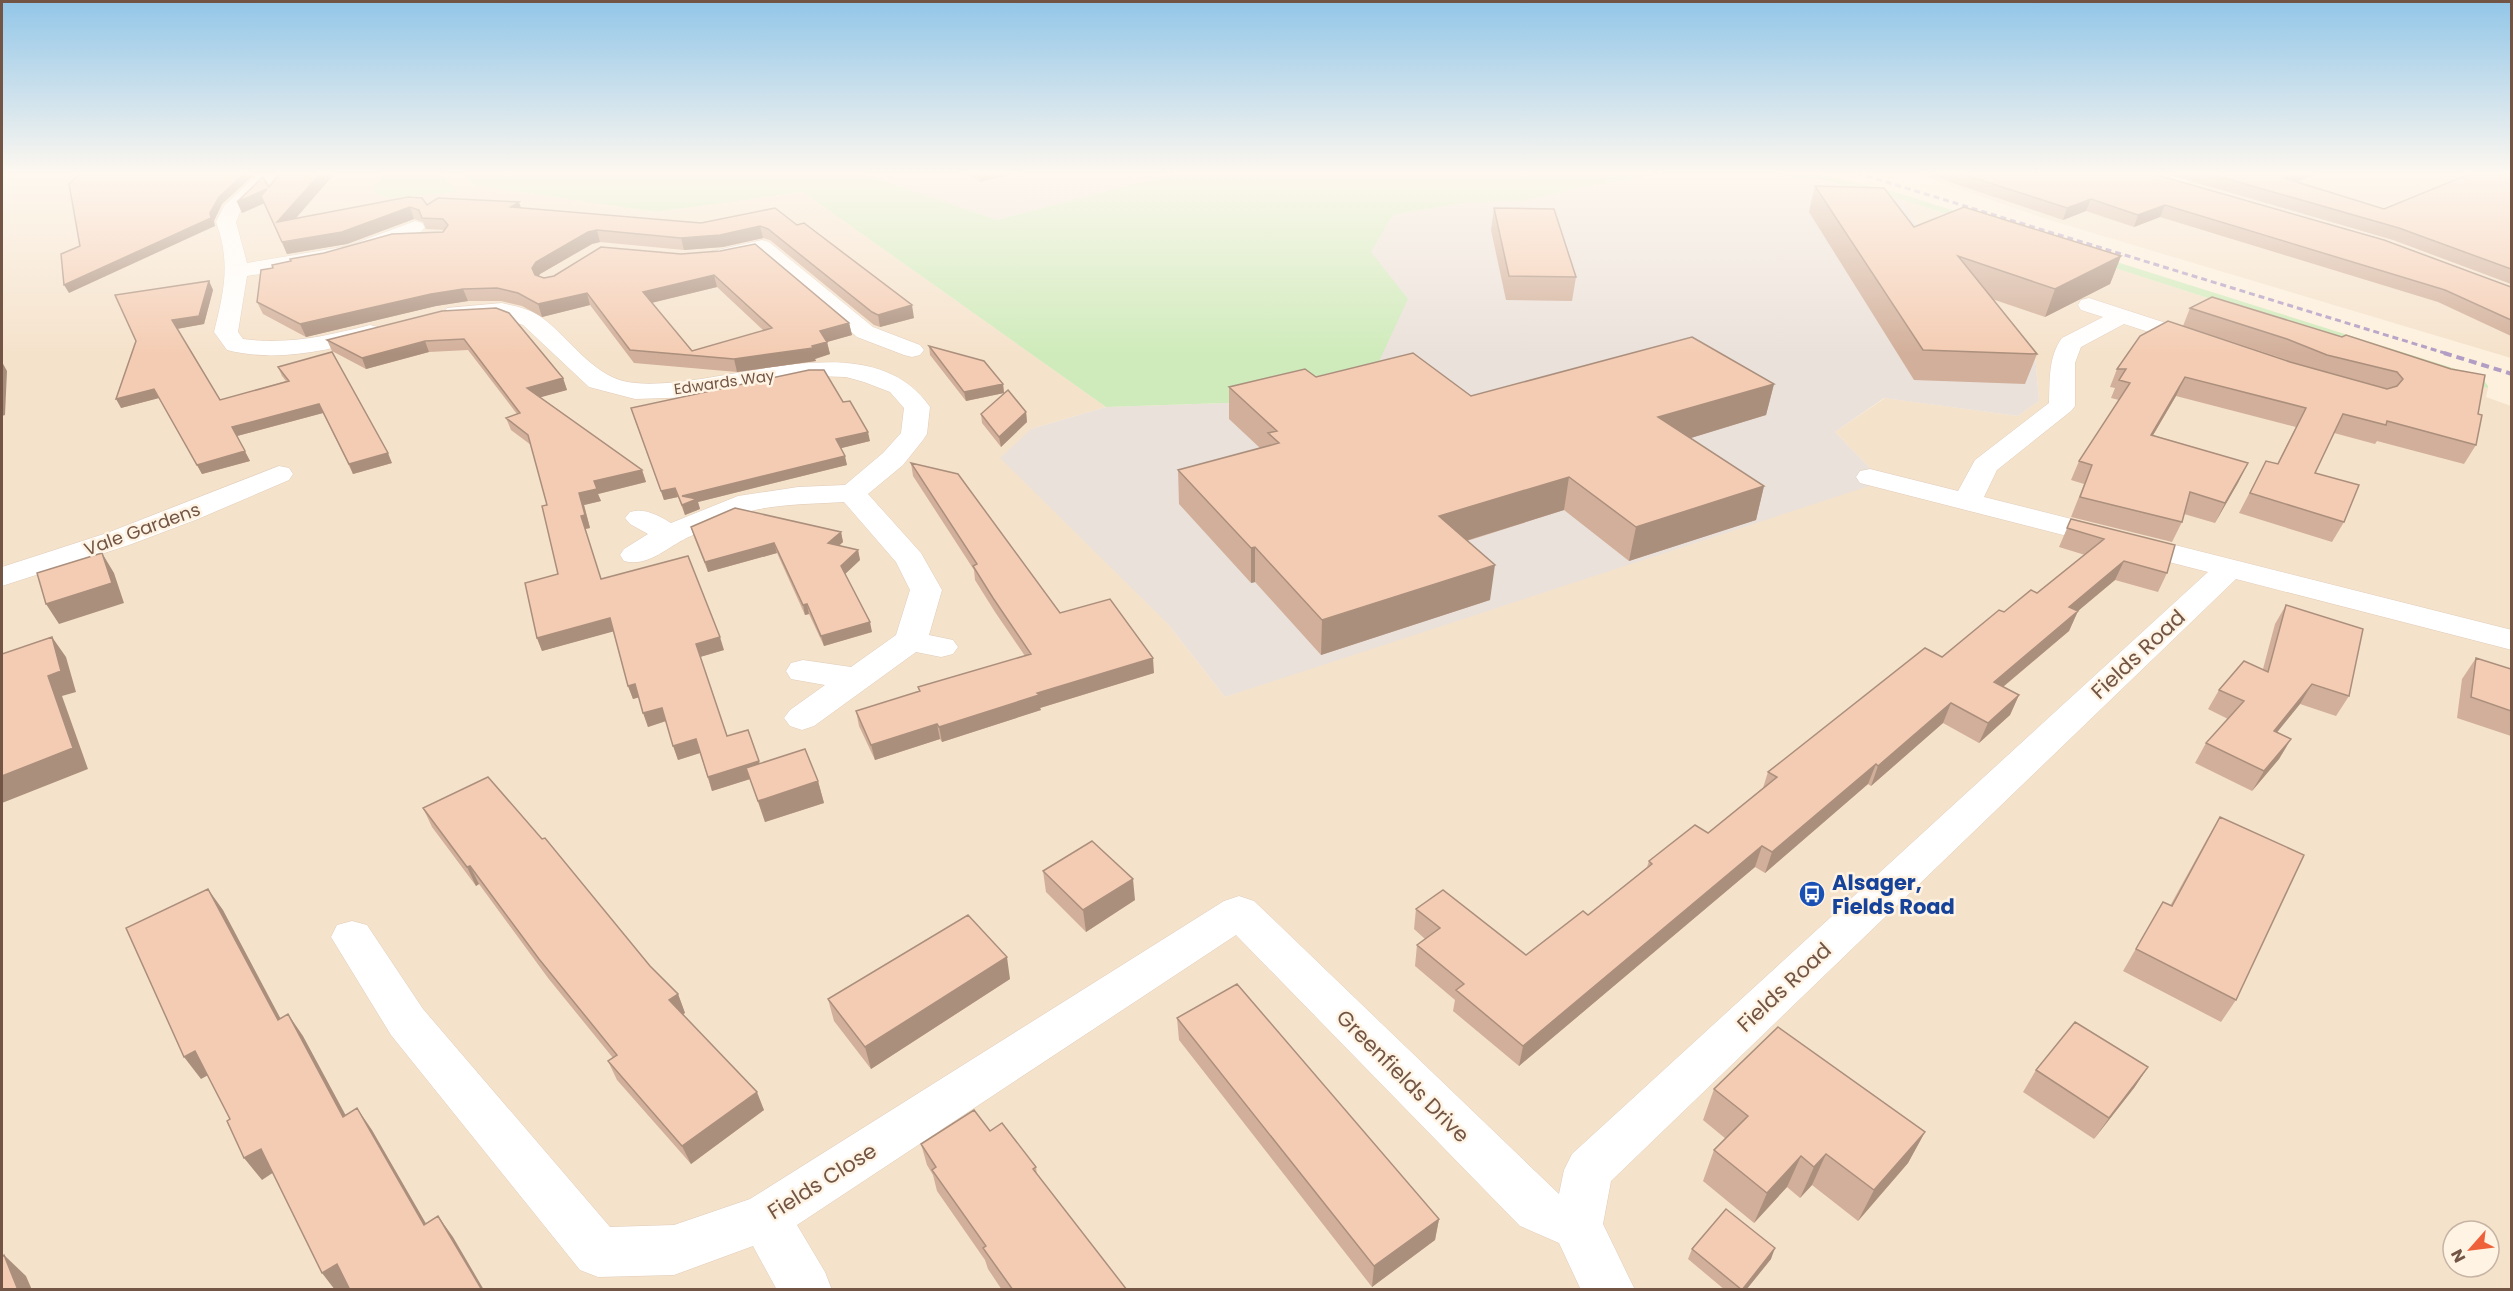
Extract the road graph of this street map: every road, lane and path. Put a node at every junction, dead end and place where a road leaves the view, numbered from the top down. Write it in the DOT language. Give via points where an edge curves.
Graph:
graph roads {
  1 [pos="231,233"];
  2 [pos="414,234"];
  3 [pos="694,257"];
  4 [pos="239,271"];
  5 [pos="528,295"];
  6 [pos="2089,305"];
  7 [pos="502,310"];
  8 [pos="437,315"];
  9 [pos="2122,316"];
  10 [pos="388,327"];
  11 [pos="2206,344"];
  12 [pos="872,376"];
  13 [pos="279,474"];
  14 [pos="1870,477"];
  15 [pos="852,494"];
  16 [pos="1966,502"];
  17 [pos="640,518"];
  18 [pos="670,534"];
  19 [pos="635,555"];
  20 [pos="2229,568"];
  21 [pos="2,577"];
  22 [pos="2511,640"];
  23 [pos="803,671"];
  24 [pos="857,679"];
  25 [pos="802,718"];
  26 [pos="1239,912"];
  27 [pos="352,937"];
  28 [pos="765,1218"];
  29 [pos="1577,1226"];
  30 [pos="806,1290"];
  31 [pos="1609,1290"];
  1 -- 4 [label="street"];
  2 -- 4 [label="street" via="355,250"];
  3 -- 12 [label="street" via="762,246 865,332 920,345"];
  4 -- 10 [label="street" via="226,332 236,345 265,350 305,348"];
  5 -- 7 [label="street"];
  6 -- 9 [label="street"];
  7 -- 8 [label="street, Edwards Way"];
  7 -- 12 [label="street, Edwards Way" via="531,320 598,382 635,391 694,389 814,369"];
  9 -- 11 [label="street"];
  9 -- 16 [label="street" via="2070,343 2063,363 2062,406 1984,466"];
  12 -- 15 [label="street, Edwards Way" via="899,387 917,407 914,434 893,459"];
  13 -- 21 [label="street, Vale Gardens" via="188,513"];
  14 -- 16 [label="street"];
  15 -- 18 [label="street" via="798,496 738,505"];
  15 -- 24 [label="street" via="910,559 926,590 917,625 925,644"];
  16 -- 20 [label="street"];
  17 -- 18 [label="street"];
  18 -- 19 [label="street"];
  20 -- 22 [label="street"];
  20 -- 29 [label="street, Fields Road" via="1589,1170"];
  23 -- 24 [label="street"];
  24 -- 25 [label="street"];
  26 -- 28 [label="street, Fields Close"];
  26 -- 29 [label="street, Greenfields Drive" via="1538,1209"];
  27 -- 28 [label="street, Fields Close" via="407,1022 598,1252 674,1250"];
  28 -- 30 [label="street"];
  29 -- 31 [label="street"];
}
